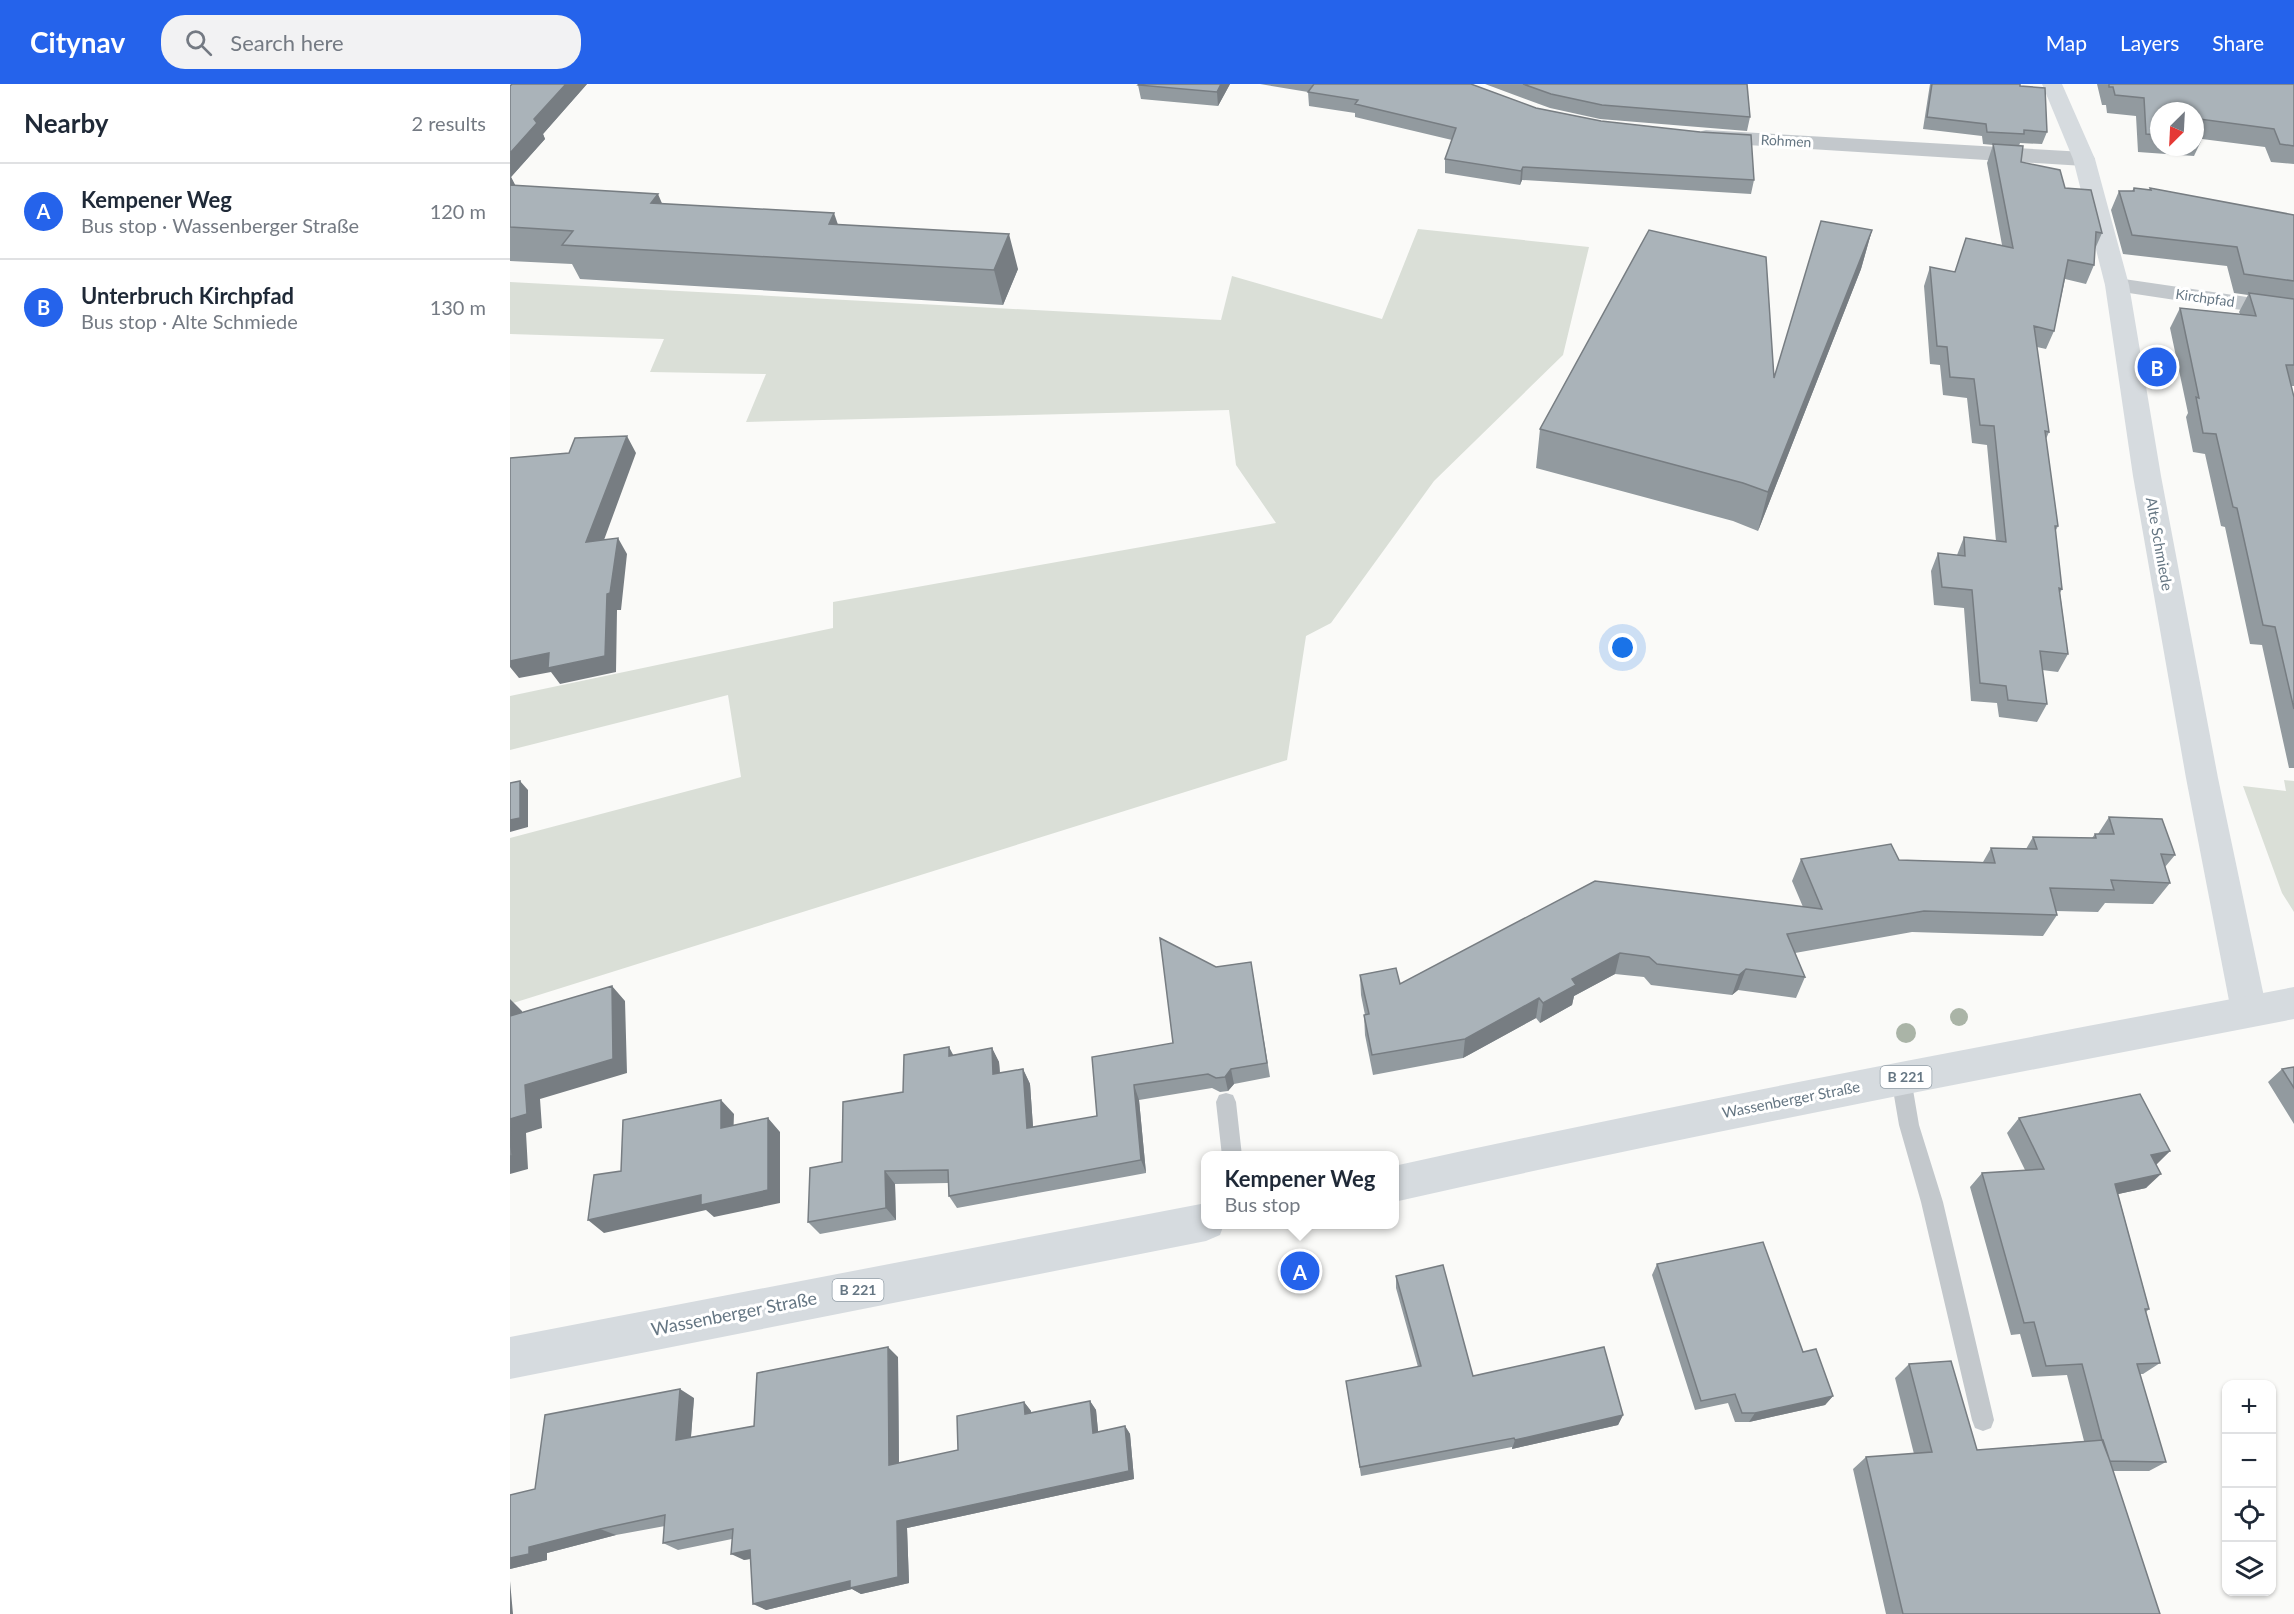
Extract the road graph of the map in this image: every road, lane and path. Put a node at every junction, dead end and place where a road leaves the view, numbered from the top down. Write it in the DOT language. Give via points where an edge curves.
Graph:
graph roads {
  1 [pos="2052,84"];
  2 [pos="1688,136"];
  3 [pos="2084,159"];
  4 [pos="2117,285"];
  5 [pos="2294,311"];
  6 [pos="2294,1002"];
  7 [pos="2249,1011"];
  8 [pos="1901,1078"];
  9 [pos="1226,1102"];
  10 [pos="1232,1151"];
  11 [pos="1399,1183"];
  12 [pos="1201,1223"];
  13 [pos="510,1358"];
  14 [pos="1983,1420"];
  1 -- 3 [label="street, Alte Schmiede"];
  2 -- 3 [label="street, Rohmen"];
  3 -- 4 [label="street, Alte Schmiede"];
  4 -- 5 [label="street, Kirchpfad"];
  4 -- 7 [label="street, Alte Schmiede" via="2172,616"];
  6 -- 7 [label="street, Wassenberger Straße / B 221"];
  7 -- 8 [label="street, Wassenberger Straße / B 221"];
  8 -- 11 [label="street, Wassenberger Straße / B 221"];
  8 -- 14 [label="lane" via="1909,1125 1932,1202"];
  9 -- 10 [label="lane"];
  12 -- 13 [label="street, Wassenberger Straße / B 221"];
}
